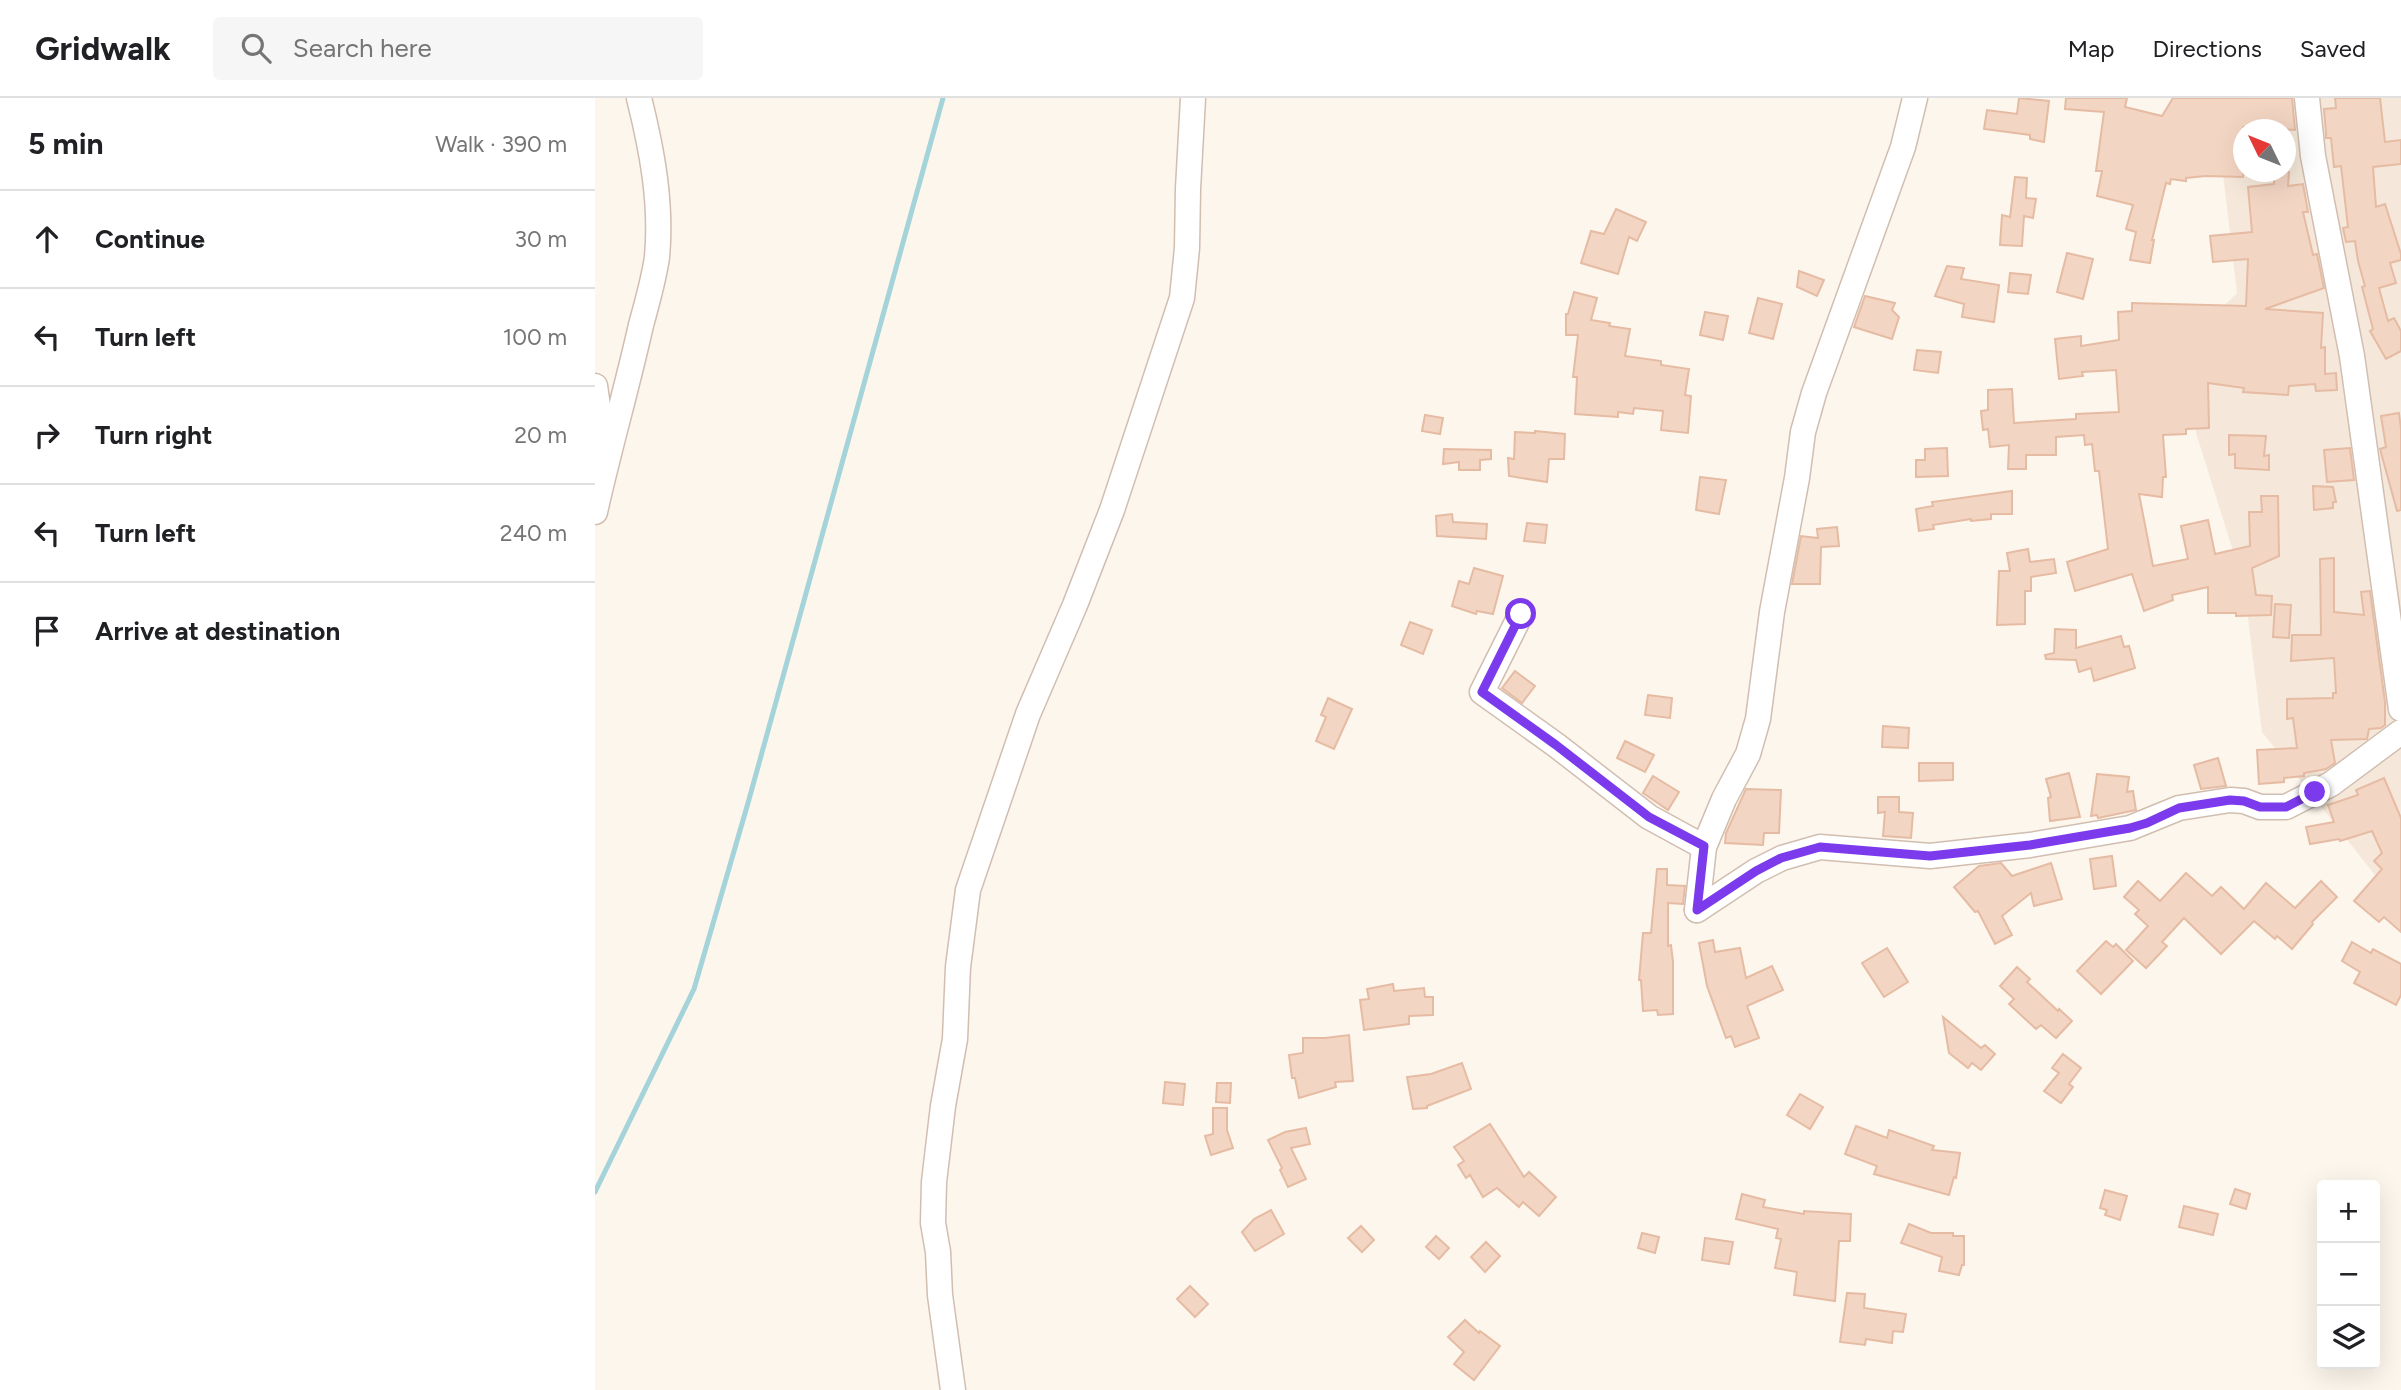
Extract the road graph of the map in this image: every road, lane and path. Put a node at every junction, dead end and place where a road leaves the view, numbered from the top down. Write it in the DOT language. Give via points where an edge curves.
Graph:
graph roads {
  1 [pos="639,98"];
  2 [pos="1193,98"];
  3 [pos="1915,98"];
  4 [pos="2307,98"];
  5 [pos="595,386"];
  6 [pos="606,461"];
  7 [pos="595,512"];
  8 [pos="2392,561"];
  9 [pos="1521,614"];
  10 [pos="2401,709"];
  11 [pos="2401,732"];
  12 [pos="1704,846"];
  13 [pos="954,1390"];
  1 -- 6 [label="street" via="654,157 656,258"];
  2 -- 13 [label="street" via="1182,298 1112,510 1028,714 968,890 934,1182 933,1223"];
  3 -- 12 [label="street" via="1903,147 1803,432 1753,738"];
  4 -- 8 [label="street" via="2313,156"];
  5 -- 6 [label="street"];
  6 -- 7 [label="street"];
  8 -- 10 [label="street" via="2388,627"];
  9 -- 12 [label="street" via="1482,692 1649,817"];
  11 -- 12 [label="street" via="2331,784 2286,807 2230,800 2179,808 2130,828 1930,856 1820,847 1781,858 1697,910"];
}
